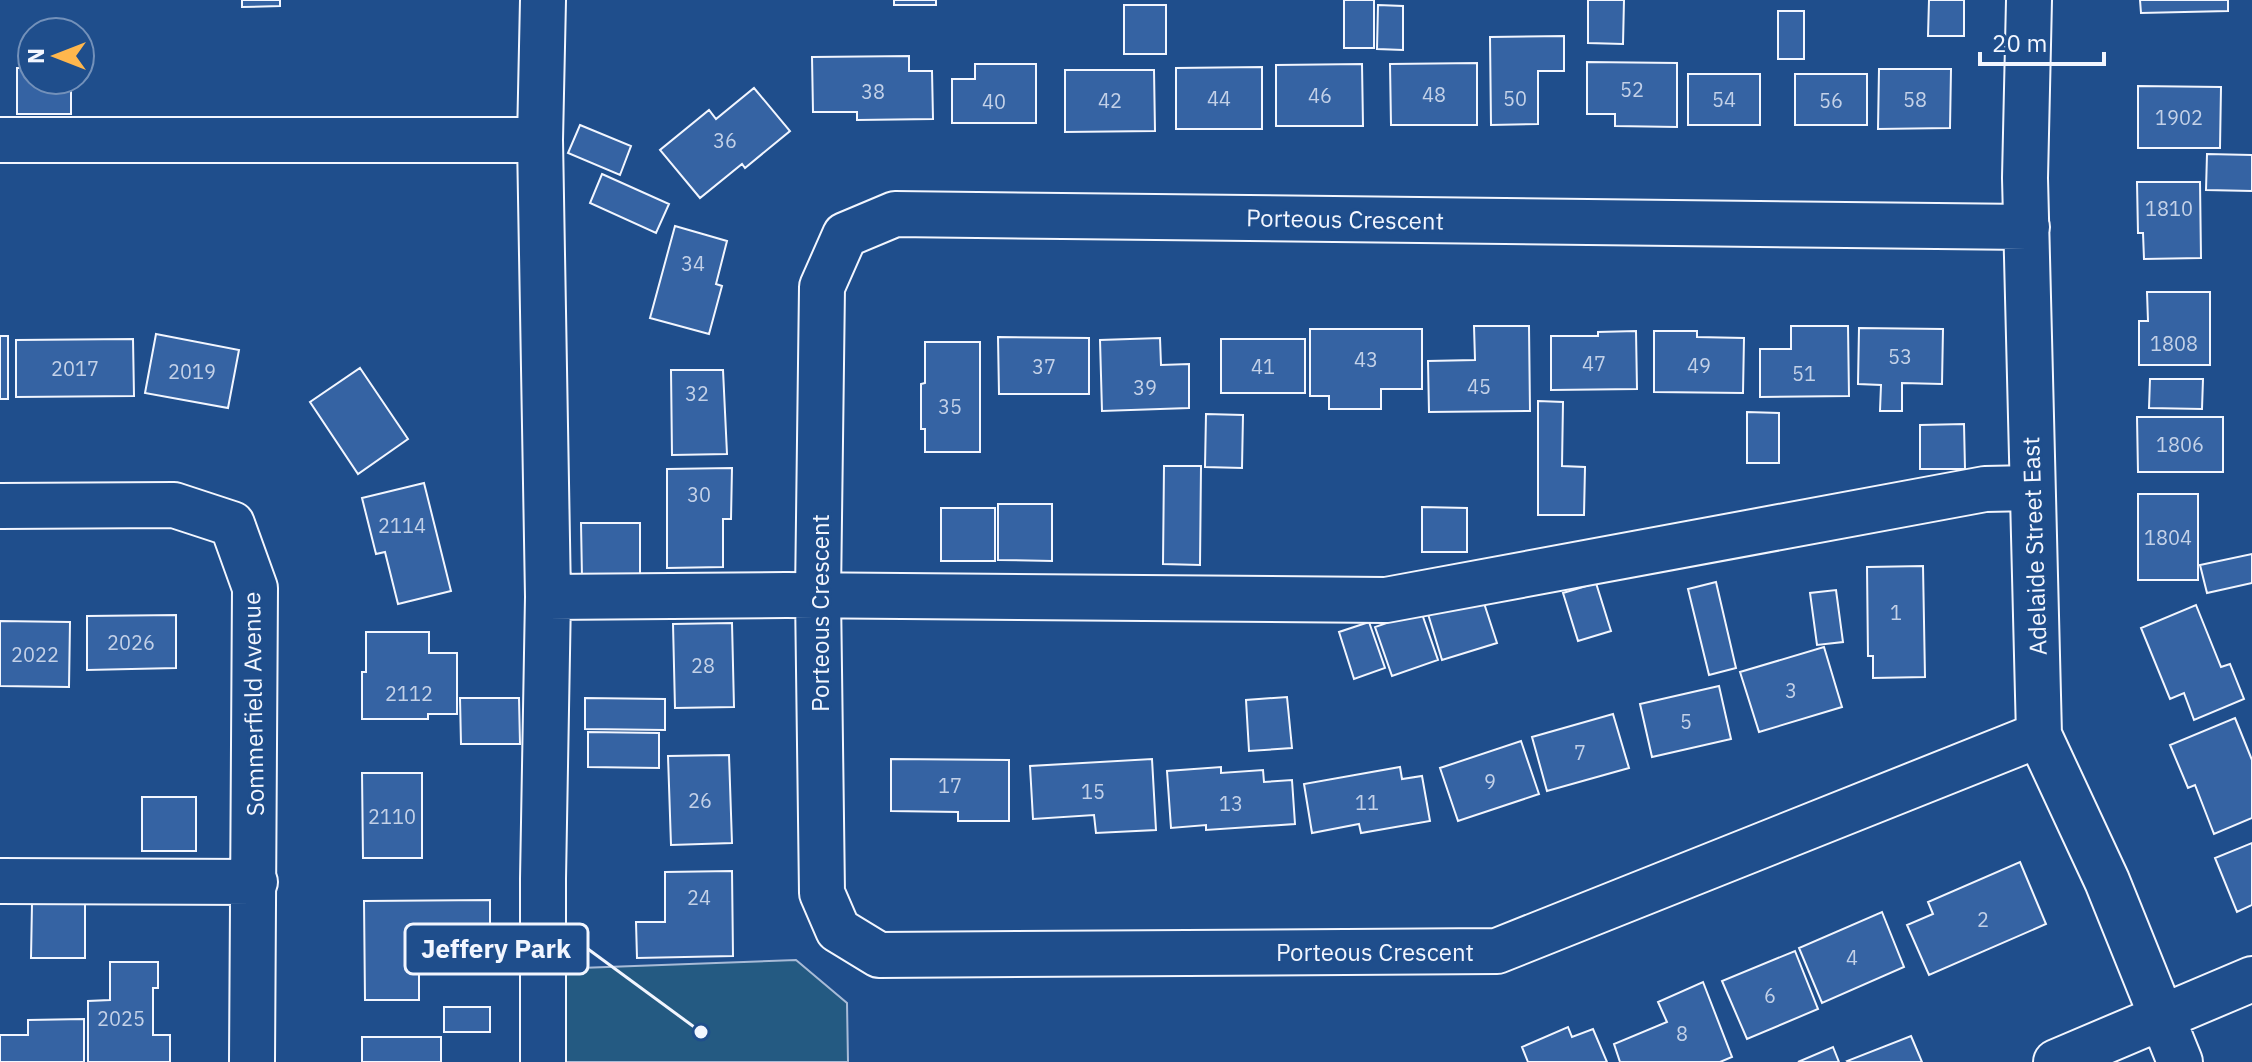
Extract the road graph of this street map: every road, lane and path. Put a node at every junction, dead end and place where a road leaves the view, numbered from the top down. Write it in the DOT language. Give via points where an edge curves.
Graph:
graph roads {
  1 [pos="543,0"];
  2 [pos="2029,0"];
  3 [pos="0,140"];
  4 [pos="540,140"];
  5 [pos="2027,227"];
  6 [pos="2032,488"];
  7 [pos="0,506"];
  8 [pos="818,595"];
  9 [pos="548,597"];
  10 [pos="2039,735"];
  11 [pos="0,881"];
  12 [pos="255,882"];
  13 [pos="2252,979"];
  14 [pos="2162,1016"];
  15 [pos="252,1062"];
  16 [pos="543,1062"];
  17 [pos="2056,1062"];
  18 [pos="2180,1062"];
  1 -- 4 [label="street"];
  2 -- 5 [label="street, Adelaide Street East"];
  3 -- 4 [label="street"];
  4 -- 9 [label="street"];
  5 -- 6 [label="street, Adelaide Street East"];
  5 -- 8 [label="street, Porteous Crescent" via="895,214 845,235 822,287"];
  6 -- 8 [label="street" via="1985,489 1386,600"];
  6 -- 10 [label="street, Adelaide Street East"];
  7 -- 12 [label="street, Sommerfield Avenue" via="174,505 232,524 255,588"];
  8 -- 9 [label="street"];
  8 -- 10 [label="street, Porteous Crescent" via="822,893 838,930 879,955 1497,951"];
  9 -- 16 [label="street"];
  10 -- 14 [label="street, Adelaide Street East"];
  11 -- 12 [label="street"];
  12 -- 15 [label="street"];
  13 -- 14 [label="street"];
  14 -- 17 [label="street"];
  14 -- 18 [label="street, Adelaide Street East"];
}
